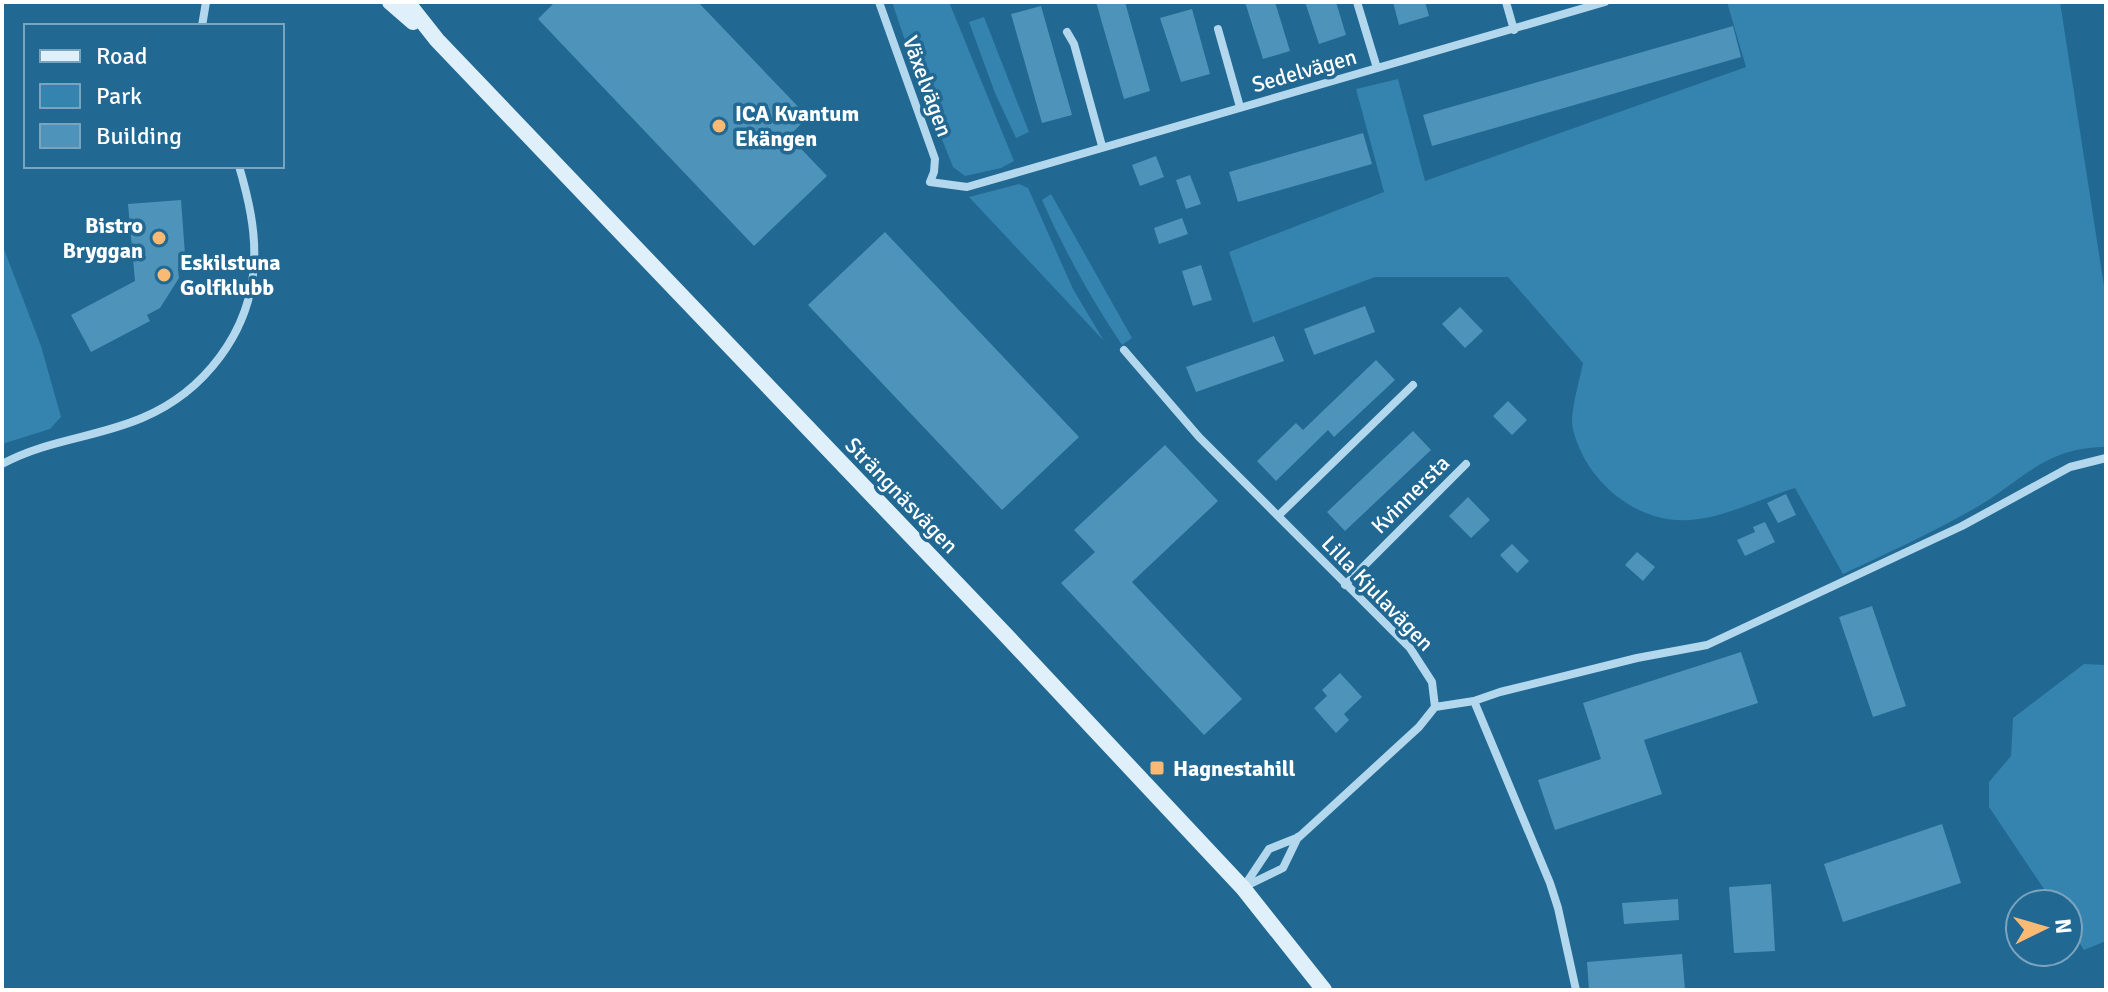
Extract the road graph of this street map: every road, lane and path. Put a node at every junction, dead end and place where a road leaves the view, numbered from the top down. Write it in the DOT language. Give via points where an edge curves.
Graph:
graph roads {
  1 [pos="206,2"];
  2 [pos="390,2"];
  3 [pos="407,2"];
  4 [pos="879,2"];
  5 [pos="1357,2"];
  6 [pos="1506,2"];
  7 [pos="1605,2"];
  8 [pos="202,24"];
  9 [pos="1218,29"];
  10 [pos="1514,30"];
  11 [pos="1067,32"];
  12 [pos="437,40"];
  13 [pos="1377,68"];
  14 [pos="1240,107"];
  15 [pos="1102,146"];
  16 [pos="239,168"];
  17 [pos="930,182"];
  18 [pos="1124,350"];
  19 [pos="1413,385"];
  20 [pos="2106,458"];
  21 [pos="2,464"];
  22 [pos="1466,464"];
  23 [pos="1278,516"];
  24 [pos="1345,585"];
  25 [pos="1474,701"];
  26 [pos="1435,707"];
  27 [pos="1299,837"];
  28 [pos="1243,888"];
  29 [pos="1324,990"];
  30 [pos="1576,990"];
  1 -- 8 [label="street"];
  2 -- 12 [label="main road, Strängnäsvägen"];
  3 -- 12 [label="main road, Strängnäsvägen"];
  4 -- 17 [label="street, Växelvägen" via="935,159"];
  5 -- 13 [label="street, Sedelvägen"];
  6 -- 10 [label="street"];
  7 -- 10 [label="street, Sedelvägen"];
  9 -- 14 [label="street, Sedelvägen"];
  10 -- 13 [label="street, Sedelvägen"];
  11 -- 15 [label="street"];
  12 -- 28 [label="main road, Strängnäsvägen"];
  13 -- 14 [label="street, Sedelvägen"];
  14 -- 15 [label="street, Sedelvägen"];
  15 -- 17 [label="street, Sedelvägen" via="967,187"];
  16 -- 21 [label="street" via="254,235 254,265 242,316 220,360 185,395 160,410"];
  18 -- 23 [label="street, Lilla Kjulavägen" via="1199,437"];
  19 -- 23 [label="street"];
  20 -- 25 [label="street" via="2070,467 1962,526 1707,645 1583,670"];
  22 -- 24 [label="street, Kvinnersta"];
  23 -- 24 [label="street, Lilla Kjulavägen"];
  24 -- 26 [label="street, Lilla Kjulavägen" via="1422,663 1432,682"];
  25 -- 26 [label="street"];
  25 -- 30 [label="street" via="1550,883"];
  26 -- 27 [label="street"];
  27 -- 28 [label="street" via="1269,849"];
  27 -- 28 [label="street" via="1283,868"];
  28 -- 29 [label="main road, Strängnäsvägen"];
}
